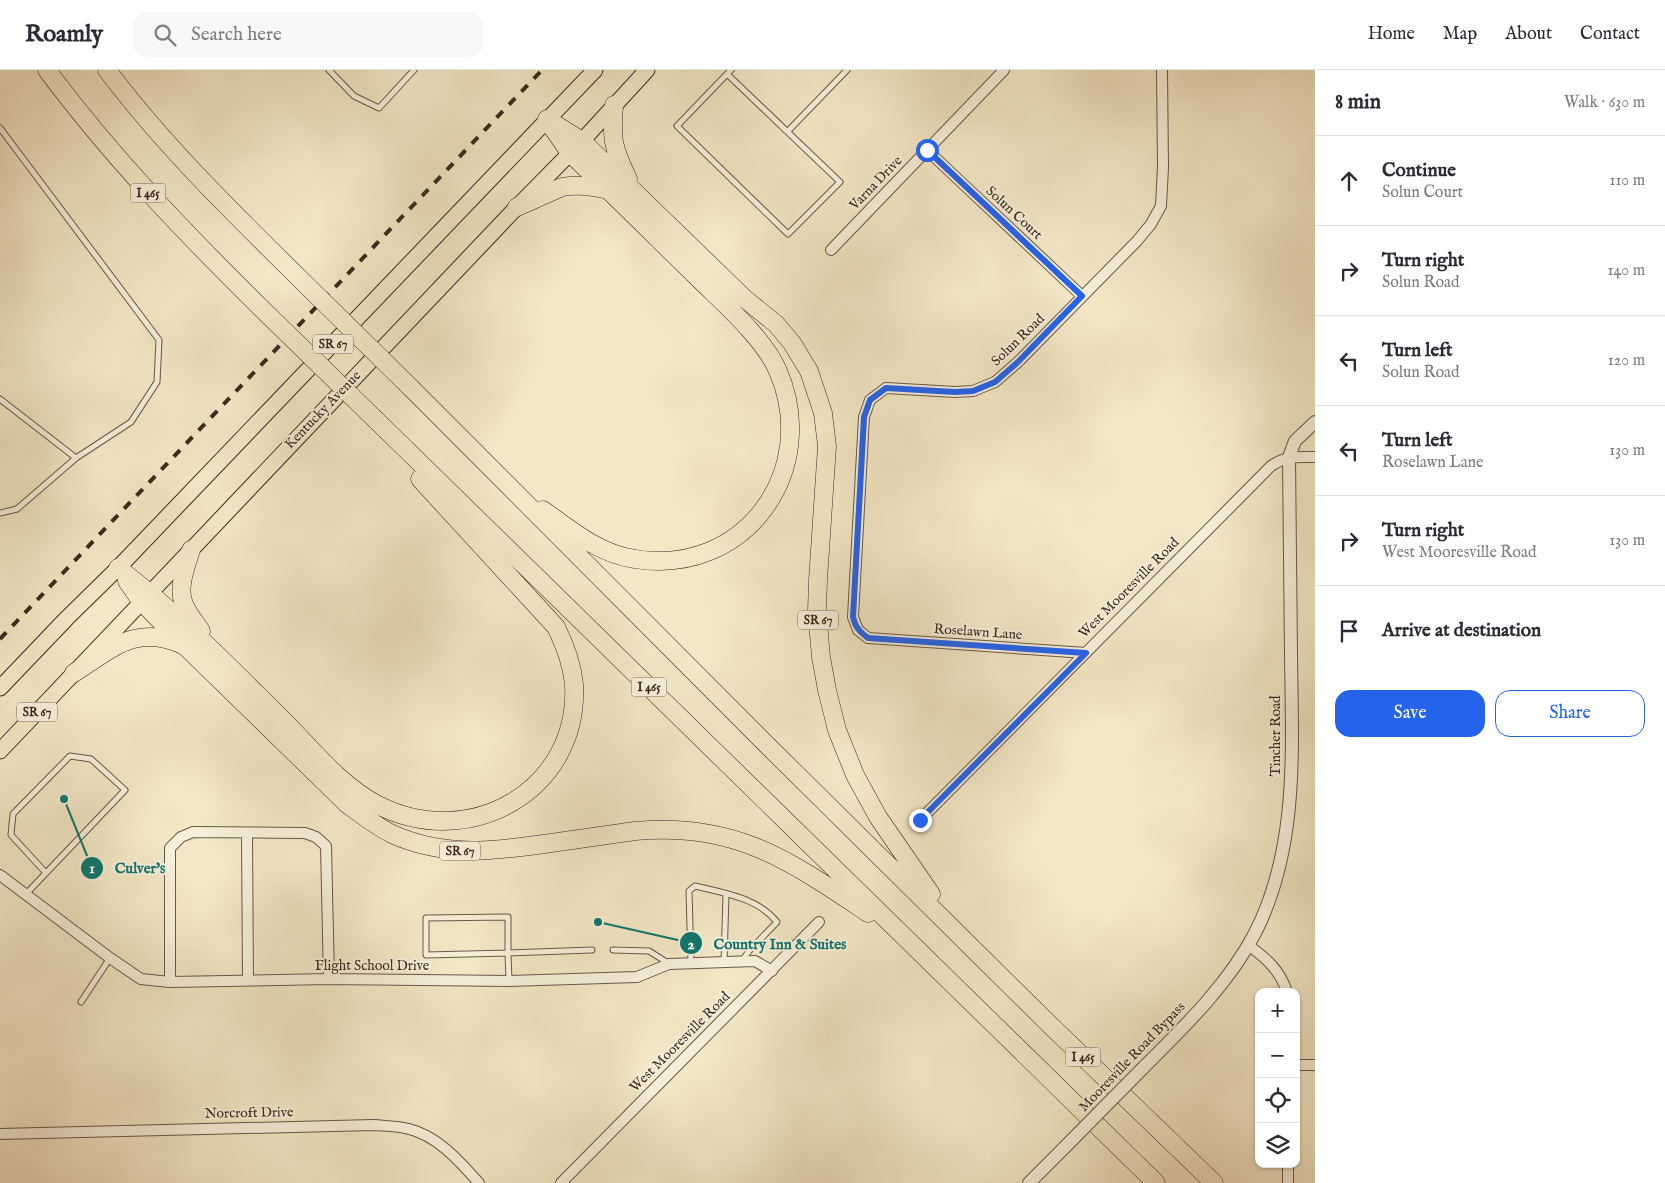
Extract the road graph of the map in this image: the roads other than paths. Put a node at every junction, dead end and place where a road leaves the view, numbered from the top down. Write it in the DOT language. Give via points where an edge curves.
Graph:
graph roads {
  1 [pos="47,70"];
  2 [pos="107,70"];
  3 [pos="329,70"];
  4 [pos="414,70"];
  5 [pos="595,70"];
  6 [pos="647,70"];
  7 [pos="847,70"];
  8 [pos="1004,70"];
  9 [pos="1162,70"];
  10 [pos="729,72"];
  11 [pos="614,105"];
  12 [pos="547,120"];
  13 [pos="0,128"];
  14 [pos="788,131"];
  15 [pos="576,147"];
  16 [pos="927,150"];
  17 [pos="633,189"];
  18 [pos="609,190"];
  19 [pos="517,206"];
  20 [pos="831,250"];
  21 [pos="1082,296"];
  22 [pos="0,399"];
  23 [pos="1315,422"];
  24 [pos="393,437"];
  25 [pos="1289,456"];
  26 [pos="1315,457"];
  27 [pos="76,458"];
  28 [pos="505,484"];
  29 [pos="0,513"];
  30 [pos="191,550"];
  31 [pos="118,568"];
  32 [pos="146,597"];
  33 [pos="868,638"];
  34 [pos="185,646"];
  35 [pos="1086,653"];
  36 [pos="218,656"];
  37 [pos="74,673"];
  38 [pos="0,688"];
  39 [pos="0,751"];
  40 [pos="920,820"];
  41 [pos="247,833"];
  42 [pos="46,873"];
  43 [pos="0,875"];
  44 [pos="726,894"];
  45 [pos="25,895"];
  46 [pos="819,922"];
  47 [pos="955,929"];
  48 [pos="904,937"];
  49 [pos="1248,946"];
  50 [pos="592,950"];
  51 [pos="613,950"];
  52 [pos="508,953"];
  53 [pos="110,958"];
  54 [pos="724,962"];
  55 [pos="742,962"];
  56 [pos="691,963"];
  57 [pos="669,964"];
  58 [pos="772,971"];
  59 [pos="329,979"];
  60 [pos="248,980"];
  61 [pos="509,981"];
  62 [pos="170,982"];
  63 [pos="1285,988"];
  64 [pos="81,1002"];
  65 [pos="1300,1066"];
  66 [pos="1315,1066"];
  67 [pos="0,1134"];
  68 [pos="1288,1168"];
  69 [pos="479,1183"];
  70 [pos="561,1183"];
  71 [pos="1029,1183"];
  72 [pos="1156,1183"];
  73 [pos="1214,1183"];
  74 [pos="1288,1183"];
  1 -- 24 [label="highway, I 465, bridge" via="156,202"];
  2 -- 28 [label="highway, I 465, bridge" via="188,167"];
  3 -- 4 [label="lane" via="354,96 379,108"];
  5 -- 12 [label="main road"];
  6 -- 11 [label="main road, Kentucky Avenue"];
  7 -- 14 [label="lane"];
  8 -- 16 [label="street, Varna Drive"];
  9 -- 21 [label="street, Solun Road" via="1161,206 1152,224"];
  10 -- 14 [label="lane"];
  10 -- 14 [label="lane" via="677,126 788,234 840,182"];
  11 -- 15 [label="main road, Kentucky Avenue"];
  11 -- 17 [label="highway" via="613,142 617,158"];
  12 -- 15 [label="highway"];
  12 -- 31 [label="main road, SR 67"];
  13 -- 27 [label="lane" via="159,340 157,382 131,422"];
  15 -- 17 [label="highway, SR 67"];
  15 -- 18 [label="highway"];
  15 -- 19 [label="main road, Kentucky Avenue"];
  16 -- 20 [label="street, Varna Drive"];
  16 -- 21 [label="street, Solun Court"];
  17 -- 47 [label="highway, SR 67" via="744,298 785,333 809,371 825,423 827,462 818,611 821,657 833,715 851,765 872,806"];
  18 -- 19 [label="highway" via="590,186 562,187"];
  18 -- 28 [label="highway" via="717,297 760,342 772,360 790,412 786,466 773,496 753,522 737,536 718,548 676,561 633,559 604,550"];
  19 -- 30 [label="main road, Kentucky Avenue"];
  21 -- 33 [label="street, Solun Road" via="995,382 973,391 955,392 886,388 870,400 864,417 853,617 858,630"];
  22 -- 27 [label="lane"];
  23 -- 25 [label="street, West Mooresville Road" via="1296,441"];
  24 -- 36 [label="highway" via="404,461 556,627 564,643 574,684 573,708 564,740 546,772 513,803 470,820 446,822 401,815 378,805 350,786"];
  24 -- 48 [label="highway, I 465"];
  25 -- 26 [label="street"];
  25 -- 35 [label="street, West Mooresville Road" via="1272,466"];
  25 -- 49 [label="street, Tincher Road" via="1292,743 1289,810 1273,889"];
  27 -- 29 [label="lane" via="17,509"];
  28 -- 47 [label="highway, I 465"];
  30 -- 32 [label="main road, Kentucky Avenue"];
  30 -- 36 [label="highway" via="183,582 183,601"];
  31 -- 32 [label="highway"];
  31 -- 38 [label="main road, SR 67"];
  32 -- 34 [label="highway"];
  32 -- 36 [label="highway"];
  32 -- 37 [label="main road, Kentucky Avenue"];
  33 -- 35 [label="street, Roselawn Lane"];
  34 -- 37 [label="highway, SR 67" via="166,639 139,637 120,644"];
  34 -- 48 [label="highway, SR 67" via="347,804 392,834 443,849 478,851 656,829 711,834 757,847 794,864"];
  35 -- 40 [label="street, West Mooresville Road"];
  37 -- 39 [label="main road, Kentucky Avenue / SR 67"];
  41 -- 59 [label="street" via="305,833 326,846"];
  41 -- 60 [label="street"];
  41 -- 62 [label="street" via="193,832 180,837 170,848"];
  42 -- 42 [label="lane" via="125,790 91,759 70,756 13,814 11,835"];
  42 -- 45 [label="lane"];
  43 -- 45 [label="street, Flight School Drive"];
  44 -- 54 [label="lane"];
  44 -- 55 [label="lane" via="747,900 770,913 777,922"];
  44 -- 56 [label="lane" via="695,886 689,891"];
  45 -- 53 [label="street, Flight School Drive"];
  46 -- 58 [label="street, West Mooresville Road"];
  47 -- 73 [label="highway, I 465"];
  48 -- 72 [label="highway, I 465"];
  49 -- 63 [label="street" via="1274,966"];
  49 -- 71 [label="street, Mooresville Road Bypass, bridge" via="1210,997"];
  50 -- 52 [label="lane"];
  51 -- 57 [label="lane" via="649,951"];
  52 -- 52 [label="lane" via="426,955 426,918 508,917"];
  52 -- 61 [label="lane"];
  53 -- 62 [label="street, Flight School Drive" via="141,979"];
  53 -- 64 [label="lane"];
  54 -- 55 [label="street, Flight School Drive"];
  54 -- 56 [label="street, Flight School Drive"];
  55 -- 58 [label="street, Flight School Drive" via="755,961"];
  56 -- 57 [label="street, Flight School Drive"];
  57 -- 61 [label="street, Flight School Drive" via="637,977"];
  58 -- 70 [label="street, West Mooresville Road"];
  59 -- 60 [label="street, Flight School Drive"];
  59 -- 61 [label="street, Flight School Drive"];
  60 -- 62 [label="street, Flight School Drive"];
  65 -- 66 [label="street"];
  67 -- 69 [label="street, Norcroft Drive" via="391,1126 410,1129 437,1142"];
  68 -- 74 [label="street"];
}
